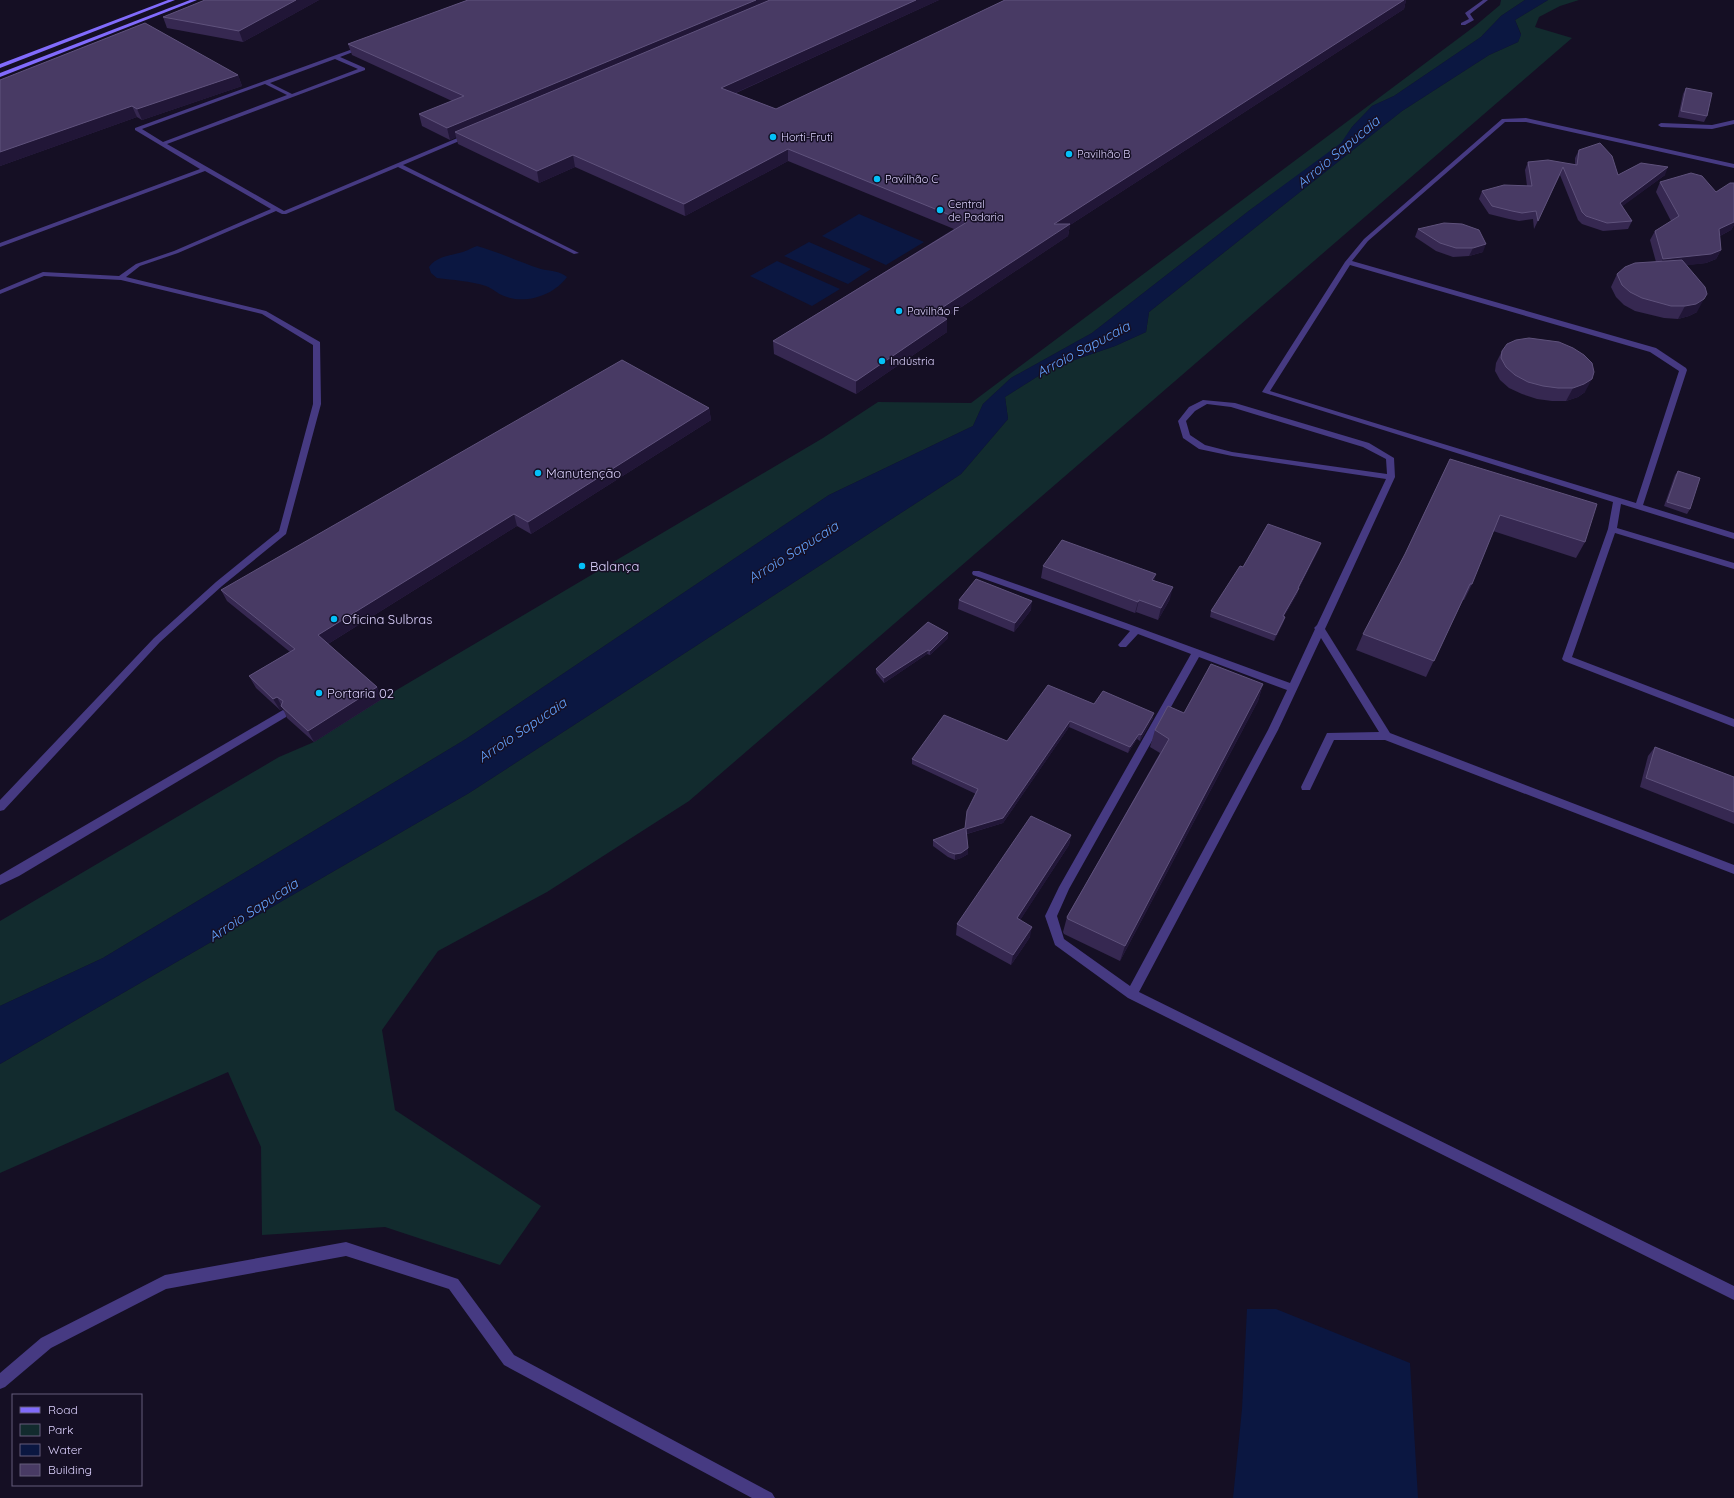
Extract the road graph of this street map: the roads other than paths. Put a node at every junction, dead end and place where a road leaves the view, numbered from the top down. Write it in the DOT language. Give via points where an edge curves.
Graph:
graph roads {
  1 [pos="173,0"];
  2 [pos="195,0"];
  3 [pos="1486,0"];
  4 [pos="1462,24"];
  5 [pos="372,43"];
  6 [pos="335,57"];
  7 [pos="0,66"];
  8 [pos="0,75"];
  9 [pos="265,82"];
  10 [pos="292,96"];
  11 [pos="1734,122"];
  12 [pos="1661,125"];
  13 [pos="479,131"];
  14 [pos="163,144"];
  15 [pos="399,165"];
  16 [pos="1734,166"];
  17 [pos="205,169"];
  18 [pos="276,209"];
  19 [pos="0,245"];
  20 [pos="576,253"];
  21 [pos="1348,262"];
  22 [pos="122,278"];
  23 [pos="0,292"];
  24 [pos="1391,477"];
  25 [pos="1618,500"];
  26 [pos="1639,506"];
  27 [pos="1612,529"];
  28 [pos="1733,532"];
  29 [pos="1734,566"];
  30 [pos="976,573"];
  31 [pos="1319,628"];
  32 [pos="1136,630"];
  33 [pos="1123,645"];
  34 [pos="1197,652"];
  35 [pos="1292,688"];
  36 [pos="283,714"];
  37 [pos="1734,723"];
  38 [pos="1386,736"];
  39 [pos="1306,787"];
  40 [pos="0,807"];
  41 [pos="1734,870"];
  42 [pos="0,880"];
  43 [pos="1132,994"];
  44 [pos="1734,1293"];
  45 [pos="0,1382"];
  46 [pos="767,1498"];
  1 -- 7 [label="main road"];
  2 -- 8 [label="main road"];
  3 -- 4 [label="street" via="1467,14 1472,18"];
  5 -- 6 [label="street"];
  6 -- 9 [label="street"];
  6 -- 10 [label="street" via="363,69"];
  9 -- 10 [label="street"];
  9 -- 14 [label="street" via="137,129"];
  10 -- 14 [label="street"];
  11 -- 12 [label="street" via="1712,127"];
  13 -- 15 [label="street"];
  14 -- 17 [label="street"];
  15 -- 18 [label="street" via="284,213"];
  15 -- 20 [label="street"];
  16 -- 21 [label="street" via="1526,120 1504,120 1366,240"];
  17 -- 18 [label="street"];
  17 -- 19 [label="street"];
  18 -- 22 [label="street" via="138,266"];
  21 -- 25 [label="street" via="1266,392"];
  21 -- 26 [label="street" via="1653,350 1683,370"];
  22 -- 23 [label="street" via="43,274"];
  22 -- 40 [label="street" via="264,312 317,344 317,404 283,532 156,640"];
  24 -- 24 [label="street" via="1232,454 1202,447 1186,436 1182,421 1192,409 1206,402 1232,405 1366,444 1390,458"];
  24 -- 31 [label="street"];
  25 -- 26 [label="street"];
  25 -- 27 [label="street"];
  26 -- 28 [label="street"];
  27 -- 29 [label="street"];
  27 -- 37 [label="street" via="1567,659"];
  30 -- 32 [label="street"];
  31 -- 35 [label="street"];
  31 -- 38 [label="street"];
  32 -- 33 [label="street"];
  32 -- 34 [label="street"];
  34 -- 35 [label="street"];
  34 -- 43 [label="street" via="1064,887 1051,916 1059,942"];
  35 -- 43 [label="street" via="1273,730"];
  36 -- 42 [label="street"];
  38 -- 39 [label="street" via="1331,736"];
  38 -- 41 [label="street"];
  43 -- 44 [label="street"];
  45 -- 46 [label="street" via="46,1343 165,1282 346,1250 453,1284 509,1360"];
}
